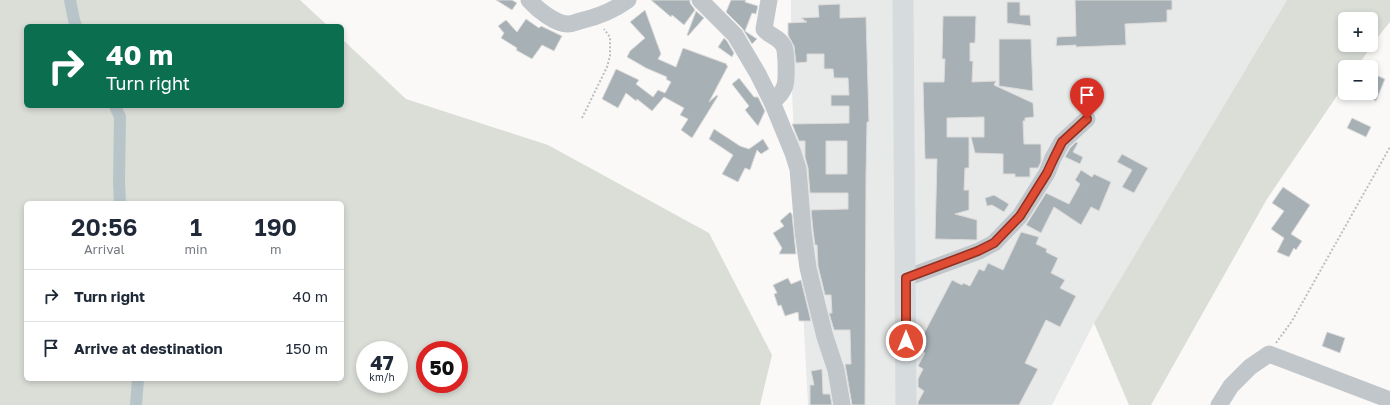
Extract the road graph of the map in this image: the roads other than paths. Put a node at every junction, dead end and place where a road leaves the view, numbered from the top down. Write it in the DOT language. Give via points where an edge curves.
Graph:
graph roads {
  1 [pos="529,0"];
  2 [pos="628,0"];
  3 [pos="700,0"];
  4 [pos="769,0"];
  5 [pos="903,0"];
  6 [pos="772,102"];
  7 [pos="1087,119"];
  8 [pos="906,278"];
  9 [pos="1390,400"];
  10 [pos="842,405"];
  11 [pos="906,405"];
  12 [pos="1219,405"];
  1 -- 2 [label="street" via="545,14 568,24 597,18"];
  3 -- 6 [label="street" via="735,35"];
  4 -- 6 [label="street" via="764,29 784,46 787,76 784,90"];
  5 -- 8 [label="main road"];
  6 -- 10 [label="street" via="798,169 808,268 836,370"];
  7 -- 8 [label="street" via="1062,142 1047,173 1020,216 994,243"];
  8 -- 11 [label="main road"];
  9 -- 12 [label="street" via="1269,354 1250,367"];
}
